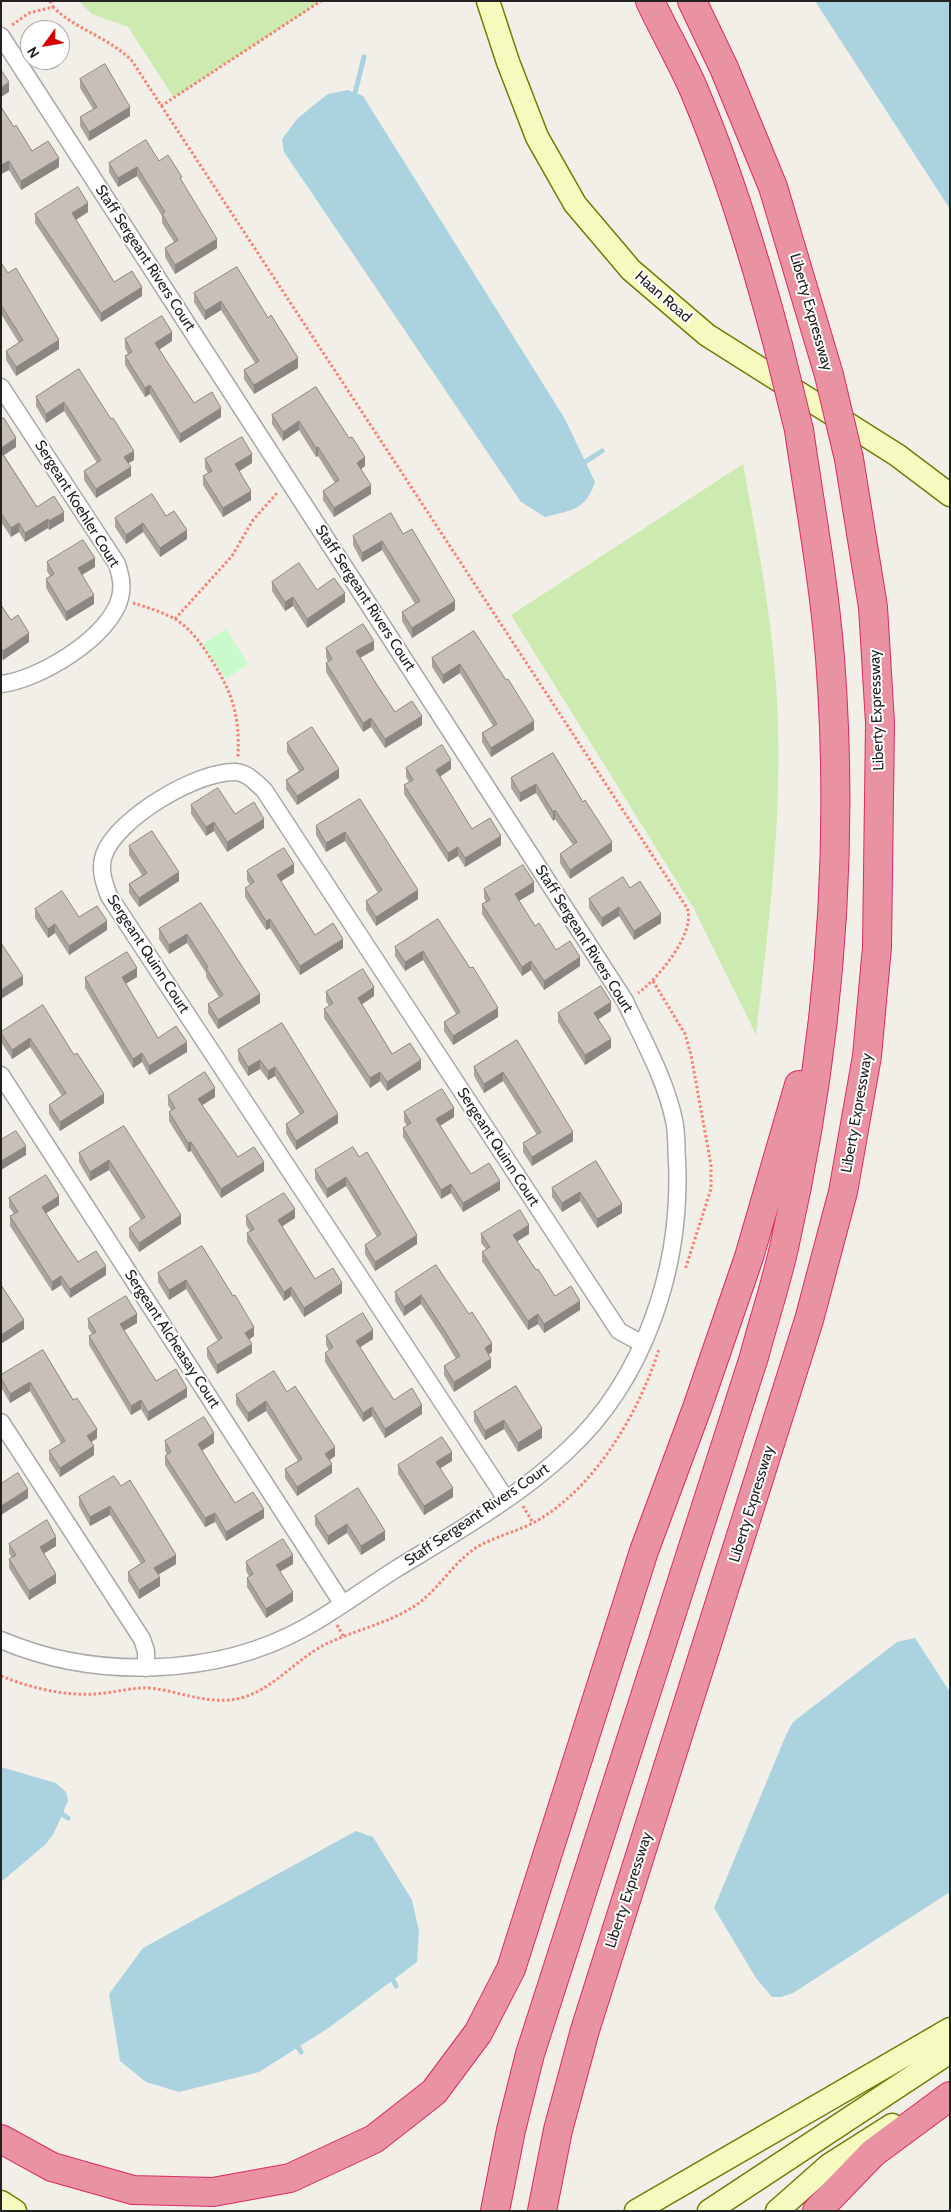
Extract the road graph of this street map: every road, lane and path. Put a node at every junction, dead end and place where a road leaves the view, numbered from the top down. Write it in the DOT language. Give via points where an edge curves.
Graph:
graph roads {
  1 [pos="50,1"];
  2 [pos="321,1"];
  3 [pos="488,1"];
  4 [pos="650,1"];
  5 [pos="692,1"];
  6 [pos="53,7"];
  7 [pos="5,32"];
  8 [pos="161,106"];
  9 [pos="1,387"];
  10 [pos="291,483"];
  11 [pos="950,495"];
  12 [pos="120,600"];
  13 [pos="175,619"];
  14 [pos="1,684"];
  15 [pos="238,772"];
  16 [pos="832,940"];
  17 [pos="625,1001"];
  18 [pos="1,1075"];
  19 [pos="643,1344"];
  20 [pos="1,1422"];
  21 [pos="506,1499"];
  22 [pos="342,1603"];
  23 [pos="1,1640"];
  24 [pos="146,1668"];
  25 [pos="950,2029"];
  26 [pos="950,2052"];
  27 [pos="950,2092"];
  28 [pos="950,2096"];
  29 [pos="1,2139"];
  30 [pos="1,2202"];
  31 [pos="15,2211"];
  32 [pos="495,2211"];
  33 [pos="542,2211"];
  34 [pos="636,2211"];
  35 [pos="709,2211"];
  36 [pos="777,2211"];
  37 [pos="817,2211"];
  1 -- 6 [label="path"];
  2 -- 8 [label="path"];
  3 -- 11 [label="main road, Haan Road" via="537,137 575,204 631,270 707,335 897,455"];
  4 -- 16 [label="highway, bridge" via="715,141 758,266 799,430 830,659 834,791"];
  5 -- 33 [label="highway, Liberty Expressway, bridge" via="724,68 773,187 830,375 848,459 873,607 880,724 877,947 864,1076 843,1192 809,1320 585,2030 558,2130"];
  6 -- 7 [label="path" via="29,13"];
  6 -- 8 [label="path" via="81,29 122,50"];
  7 -- 10 [label="street, Staff Sergeant Rivers Court"];
  8 -- 17 [label="path" via="687,908 690,922 665,967 653,981"];
  9 -- 12 [label="street, Sergeant Koehler Court" via="117,564 122,580"];
  10 -- 13 [label="path" via="272,495 232,556"];
  10 -- 17 [label="street, Staff Sergeant Rivers Court"];
  12 -- 13 [label="path"];
  12 -- 14 [label="street" via="103,627 71,654 49,668"];
  13 -- 15 [label="path" via="202,644 231,692 239,732"];
  15 -- 19 [label="street, Sergeant Quinn Court" via="250,777 264,790 619,1331"];
  15 -- 21 [label="street, Sergeant Quinn Court" via="207,777 179,787 116,835 104,855 102,875 109,896"];
  16 -- 29 [label="highway" via="795,1102 749,1257 644,1551 511,1970 478,2033 434,2092 374,2139 290,2178 213,2192 133,2190 52,2167"];
  16 -- 32 [label="highway" via="820,1054 785,1245 754,1357 530,2054"];
  17 -- 19 [label="street, Staff Sergeant Rivers Court" via="663,1082 675,1123 678,1195 673,1246 663,1289"];
  18 -- 22 [label="street, Sergeant Alcheasay Court"];
  19 -- 21 [label="street, Staff Sergeant Rivers Court" via="622,1384 570,1449"];
  20 -- 24 [label="street" via="142,1639"];
  21 -- 22 [label="street, Staff Sergeant Rivers Court"];
  22 -- 24 [label="street, Staff Sergeant Rivers Court" via="306,1627 265,1646 199,1664"];
  23 -- 24 [label="street, Staff Sergeant Rivers Court" via="22,1649 86,1664"];
  25 -- 34 [label="main road"];
  26 -- 35 [label="main road"];
  27 -- 36 [label="main road" via="829,2165"];
  28 -- 37 [label="highway" via="873,2153"];
  30 -- 31 [label="main road"];
}
